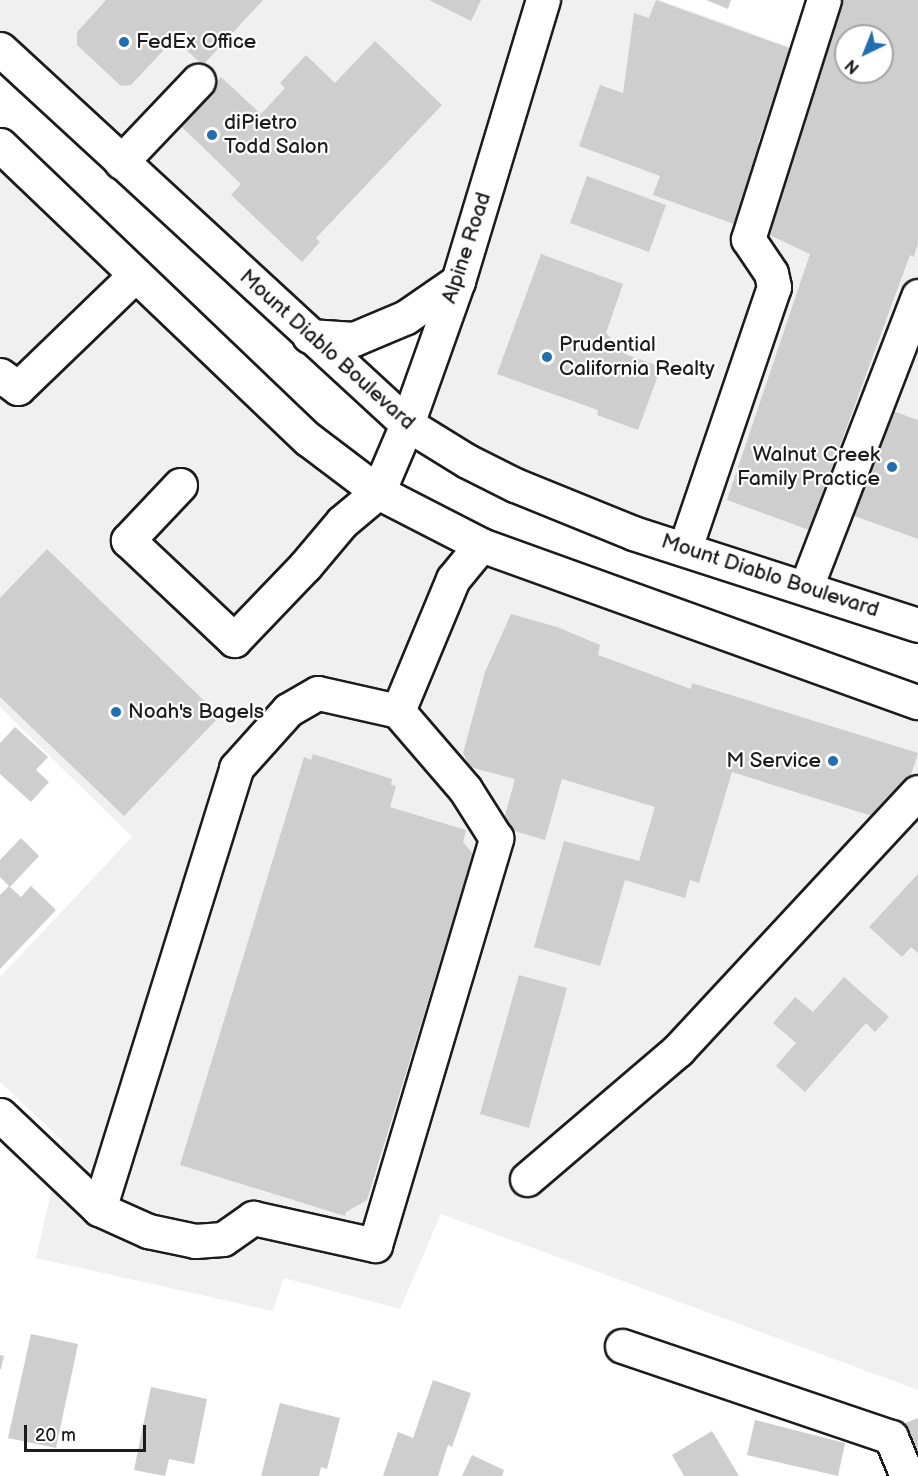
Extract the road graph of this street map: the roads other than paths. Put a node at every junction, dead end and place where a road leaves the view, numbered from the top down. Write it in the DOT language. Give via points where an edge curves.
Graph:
graph roads {
  1 [pos="543,0"];
  2 [pos="824,0"];
  3 [pos="0,49"];
  4 [pos="198,81"];
  5 [pos="0,145"];
  6 [pos="121,162"];
  7 [pos="135,275"];
  8 [pos="458,281"];
  9 [pos="918,296"];
  10 [pos="309,336"];
  11 [pos="0,375"];
  12 [pos="407,424"];
  13 [pos="180,485"];
  14 [pos="378,492"];
  15 [pos="481,545"];
  16 [pos="685,549"];
  17 [pos="806,587"];
  18 [pos="918,625"];
  19 [pos="918,702"];
  20 [pos="398,711"];
  21 [pos="918,792"];
  22 [pos="0,1115"];
  23 [pos="527,1179"];
  24 [pos="99,1209"];
  25 [pos="622,1346"];
  26 [pos="907,1476"];
  1 -- 8 [label="main road, Alpine Road"];
  2 -- 16 [label="main road" via="748,239 771,273 774,287"];
  3 -- 6 [label="main road, Mount Diablo Boulevard"];
  4 -- 6 [label="main road"];
  5 -- 7 [label="main road"];
  6 -- 10 [label="main road, Mount Diablo Boulevard"];
  7 -- 11 [label="main road" via="18,388"];
  7 -- 14 [label="main road" via="308,439"];
  8 -- 10 [label="main road" via="406,317 354,339"];
  8 -- 12 [label="main road, Alpine Road"];
  9 -- 17 [label="main road"];
  10 -- 12 [label="main road, Mount Diablo Boulevard"];
  12 -- 14 [label="main road, Alpine Road"];
  12 -- 16 [label="main road, Mount Diablo Boulevard" via="515,485 633,533"];
  13 -- 14 [label="main road" via="128,540 234,640 342,522"];
  14 -- 15 [label="main road"];
  15 -- 19 [label="main road"];
  15 -- 20 [label="main road" via="453,579"];
  16 -- 17 [label="main road, Mount Diablo Boulevard"];
  17 -- 18 [label="main road, Mount Diablo Boulevard"];
  20 -- 24 [label="main road" via="318,693 288,710 236,768"];
  20 -- 24 [label="main road" via="465,789 496,838 375,1245 253,1218 223,1239 195,1241 148,1231"];
  21 -- 23 [label="main road" via="678,1050"];
  22 -- 24 [label="main road"];
  25 -- 26 [label="main road" via="891,1437"];
}
